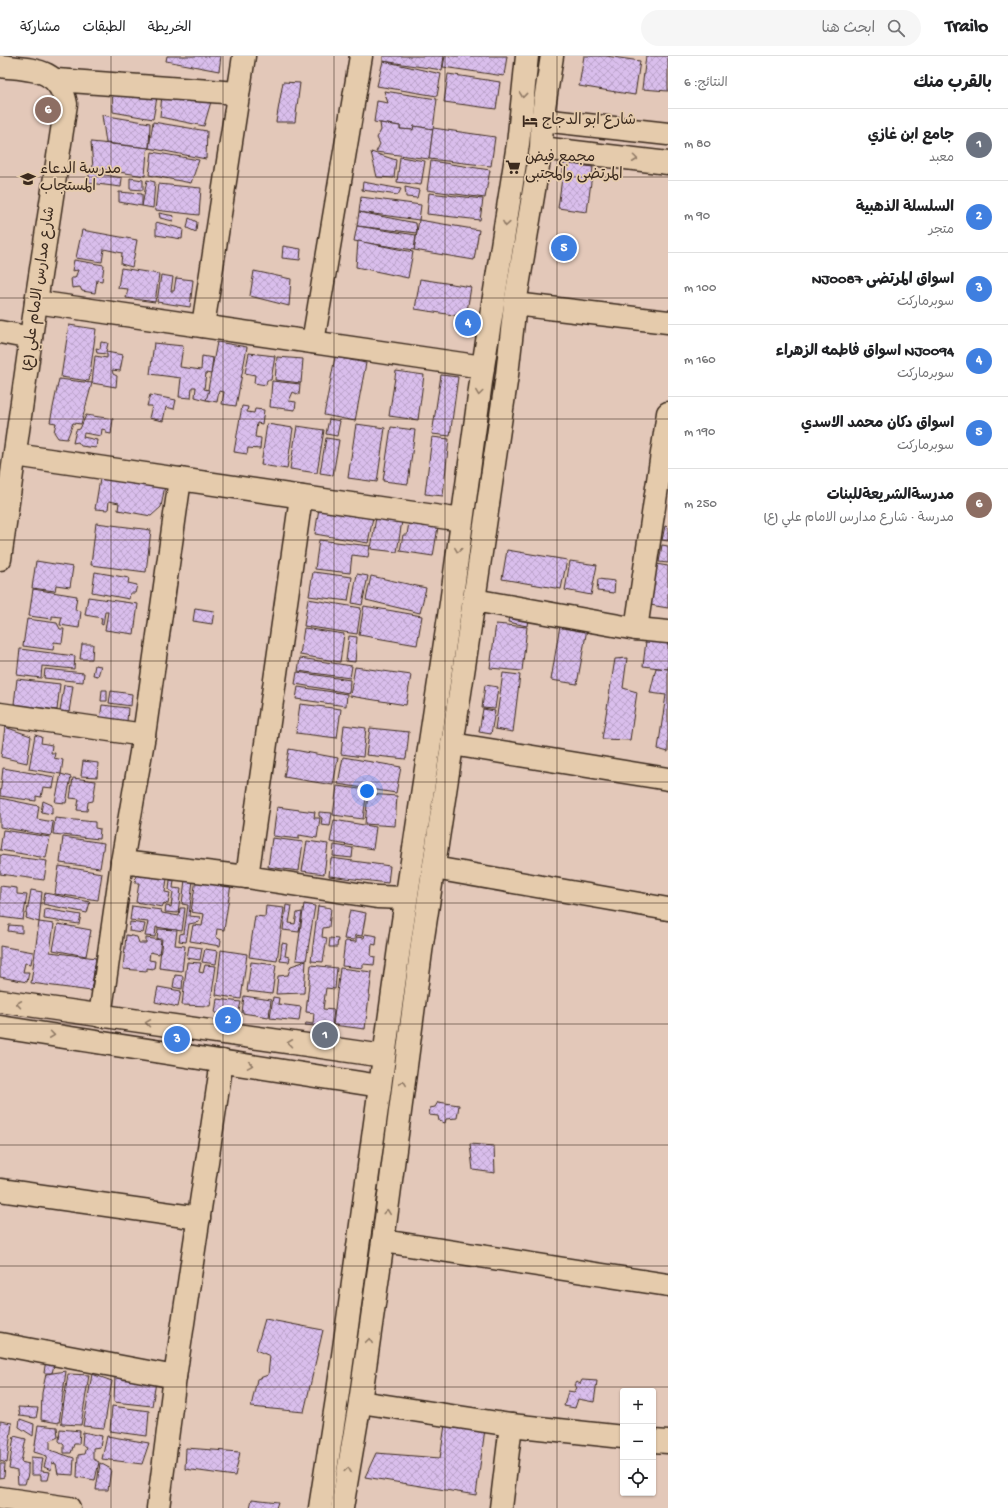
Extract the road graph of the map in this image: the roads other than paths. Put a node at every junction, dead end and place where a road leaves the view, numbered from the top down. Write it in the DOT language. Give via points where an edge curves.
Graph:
graph roads {
  1 [pos="244,56"];
  2 [pos="361,56"];
  3 [pos="527,56"];
  4 [pos="552,56"];
  5 [pos="0,66"];
  6 [pos="56,80"];
  7 [pos="238,93"];
  8 [pos="542,120"];
  9 [pos="668,134"];
  10 [pos="541,148"];
  11 [pos="668,163"];
  12 [pos="36,302"];
  13 [pos="515,304"];
  14 [pos="668,322"];
  15 [pos="203,326"];
  16 [pos="0,332"];
  17 [pos="31,338"];
  18 [pos="314,342"];
  19 [pos="483,367"];
  20 [pos="668,413"];
  21 [pos="15,455"];
  22 [pos="180,479"];
  23 [pos="663,483"];
  24 [pos="301,497"];
  25 [pos="462,520"];
  26 [pos="2,534"];
  27 [pos="0,559"];
  28 [pos="474,600"];
  29 [pos="636,629"];
  30 [pos="668,632"];
  31 [pos="0,714"];
  32 [pos="144,735"];
  33 [pos="452,744"];
  34 [pos="668,779"];
  35 [pos="122,862"];
  36 [pos="434,868"];
  37 [pos="247,876"];
  38 [pos="406,898"];
  39 [pos="668,909"];
  40 [pos="400,941"];
  41 [pos="422,944"];
  42 [pos="0,1001"];
  43 [pos="100,1016"];
  44 [pos="0,1027"];
  45 [pos="384,1056"];
  46 [pos="222,1061"];
  47 [pos="380,1086"];
  48 [pos="0,1190"];
  49 [pos="199,1218"];
  50 [pos="383,1242"];
  51 [pos="668,1284"];
  52 [pos="0,1344"];
  53 [pos="175,1377"];
  54 [pos="360,1402"];
  55 [pos="511,1425"];
  56 [pos="620,1437"];
  57 [pos="656,1441"];
  58 [pos="668,1442"];
  59 [pos="0,1498"];
  60 [pos="69,1508"];
  61 [pos="158,1508"];
  62 [pos="320,1508"];
  63 [pos="342,1508"];
  64 [pos="501,1508"];
  1 -- 7 [label="street"];
  2 -- 18 [label="street"];
  3 -- 19 [label="street, one-way" via="518,144"];
  4 -- 8 [label="street"];
  5 -- 6 [label="street" via="41,71"];
  6 -- 7 [label="street"];
  6 -- 12 [label="street, شارع مدارس الامام علي (ع)" via="66,104"];
  7 -- 15 [label="street"];
  8 -- 9 [label="street"];
  8 -- 10 [label="street"];
  10 -- 11 [label="street, one-way"];
  10 -- 13 [label="street"];
  12 -- 15 [label="street"];
  12 -- 17 [label="street, شارع مدارس الامام علي (ع)"];
  13 -- 14 [label="street"];
  13 -- 28 [label="street"];
  15 -- 18 [label="street"];
  16 -- 17 [label="street"];
  17 -- 21 [label="street, شارع مدارس الامام علي (ع)"];
  18 -- 19 [label="street"];
  19 -- 25 [label="street, one-way"];
  20 -- 23 [label="street"];
  21 -- 22 [label="street"];
  21 -- 26 [label="street, شارع مدارس الامام علي (ع)"];
  22 -- 24 [label="street"];
  22 -- 32 [label="street"];
  23 -- 29 [label="street"];
  24 -- 25 [label="street"];
  24 -- 37 [label="street"];
  25 -- 38 [label="street, one-way"];
  26 -- 27 [label="street, شارع مدارس الامام علي (ع)"];
  28 -- 29 [label="street"];
  28 -- 33 [label="street"];
  29 -- 30 [label="street"];
  31 -- 32 [label="street"];
  32 -- 35 [label="street"];
  33 -- 34 [label="street"];
  33 -- 36 [label="street"];
  35 -- 37 [label="street"];
  35 -- 43 [label="street"];
  36 -- 39 [label="street"];
  36 -- 41 [label="street"];
  37 -- 38 [label="street" via="377,897"];
  38 -- 40 [label="street"];
  40 -- 41 [label="street"];
  40 -- 45 [label="street"];
  50 -- 41 [label="street, one-way"];
  43 -- 42 [label="street, one-way"];
  45 -- 43 [label="street, one-way"];
  44 -- 46 [label="street, one-way"];
  45 -- 47 [label="street"];
  46 -- 47 [label="street, one-way"];
  46 -- 49 [label="street"];
  47 -- 62 [label="street"];
  48 -- 49 [label="street"];
  49 -- 53 [label="street"];
  50 -- 51 [label="street"];
  54 -- 50 [label="street, one-way"];
  52 -- 53 [label="street"];
  53 -- 61 [label="street"];
  54 -- 55 [label="street"];
  63 -- 54 [label="street, one-way"];
  55 -- 56 [label="street"];
  55 -- 64 [label="street"];
  57 -- 58 [label="street"];
  59 -- 60 [label="street"];
}
